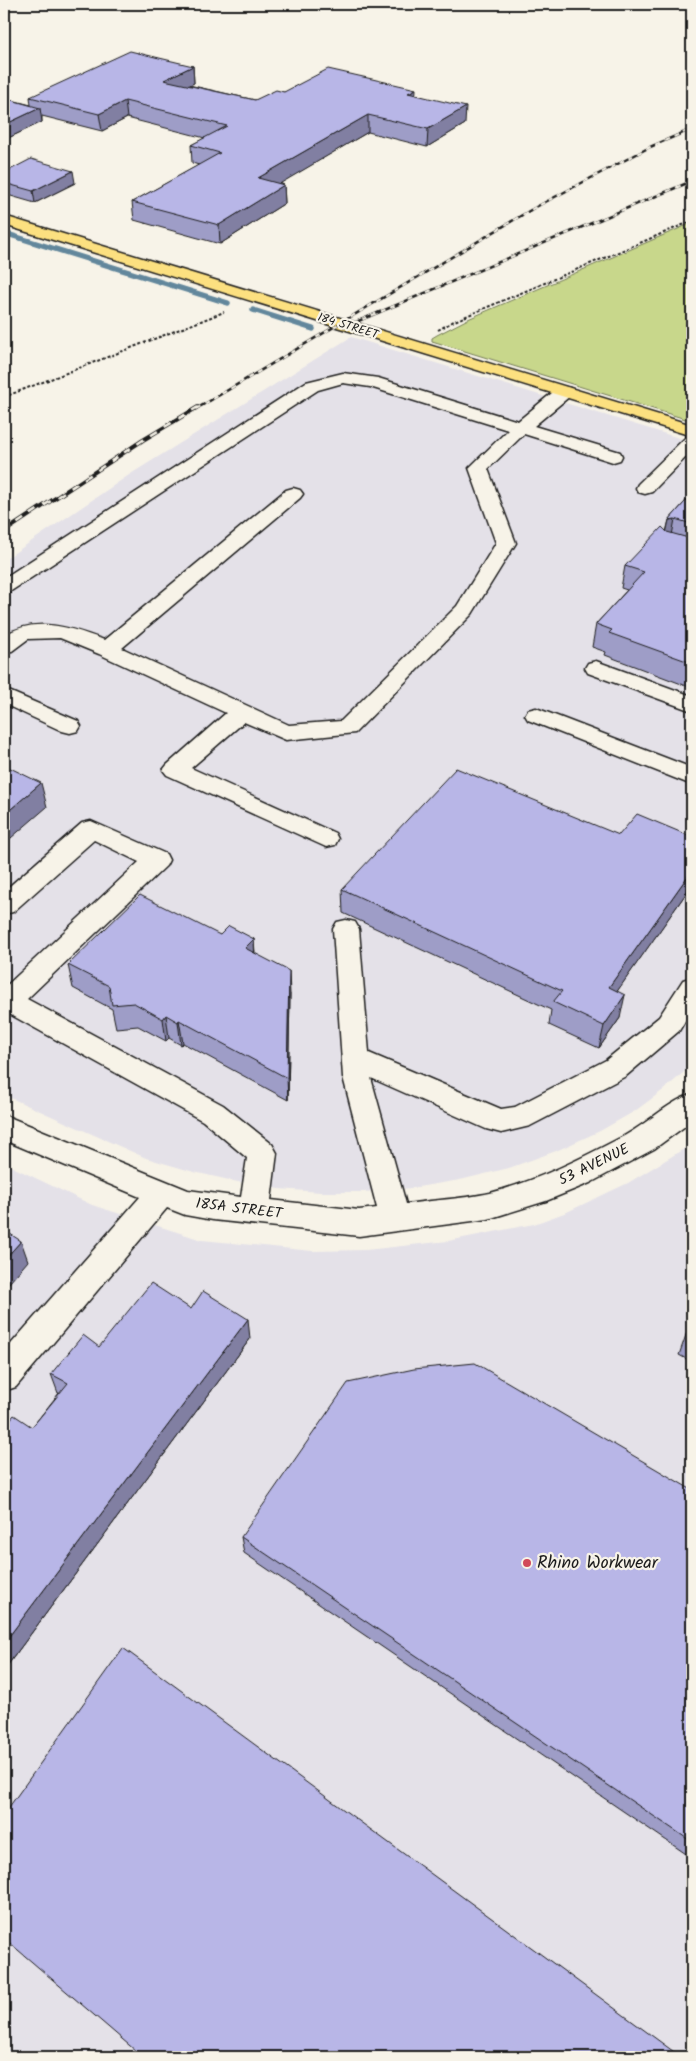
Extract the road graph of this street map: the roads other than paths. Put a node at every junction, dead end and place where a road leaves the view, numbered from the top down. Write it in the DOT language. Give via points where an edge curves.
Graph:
graph roads {
  1 [pos="4,220"];
  2 [pos="564,392"];
  3 [pos="520,428"];
  4 [pos="692,431"];
  5 [pos="692,441"];
  6 [pos="614,456"];
  7 [pos="645,488"];
  8 [pos="293,494"];
  9 [pos="4,587"];
  10 [pos="4,646"];
  11 [pos="107,648"];
  12 [pos="596,668"];
  13 [pos="4,696"];
  14 [pos="692,704"];
  15 [pos="241,712"];
  16 [pos="536,715"];
  17 [pos="70,726"];
  18 [pos="692,777"];
  19 [pos="326,839"];
  20 [pos="4,905"];
  21 [pos="346,929"];
  22 [pos="692,987"];
  23 [pos="6,1000"];
  24 [pos="356,1059"];
  25 [pos="692,1106"];
  26 [pos="4,1127"];
  27 [pos="162,1193"];
  28 [pos="488,1206"];
  29 [pos="254,1212"];
  30 [pos="395,1219"];
  31 [pos="4,1376"];
  1 -- 2 [label="main road, 184 STREET"];
  2 -- 3 [label="street"];
  2 -- 4 [label="main road, 184 STREET"];
  3 -- 6 [label="street"];
  3 -- 9 [label="street" via="372,382 343,378 312,386"];
  3 -- 15 [label="street" via="478,468 506,543 465,610 347,728 286,734"];
  5 -- 7 [label="street"];
  8 -- 11 [label="street"];
  10 -- 11 [label="street" via="23,633 62,632"];
  11 -- 15 [label="street"];
  12 -- 14 [label="street"];
  13 -- 17 [label="street"];
  15 -- 19 [label="street" via="174,770"];
  16 -- 18 [label="street"];
  20 -- 23 [label="street" via="91,828 157,860"];
  21 -- 24 [label="street"];
  22 -- 24 [label="street" via="669,1024 616,1068 520,1118 501,1121 486,1117"];
  23 -- 29 [label="street" via="213,1113 262,1153"];
  24 -- 30 [label="street" via="357,1077"];
  25 -- 28 [label="street, 53 AVENUE" via="644,1140 579,1174 536,1192"];
  26 -- 27 [label="street, 185A STREET"];
  27 -- 29 [label="street, 185A STREET" via="185,1202"];
  27 -- 31 [label="street"];
  28 -- 30 [label="street, 185A STREET"];
  29 -- 30 [label="street, 185A STREET" via="359,1223"];
}
